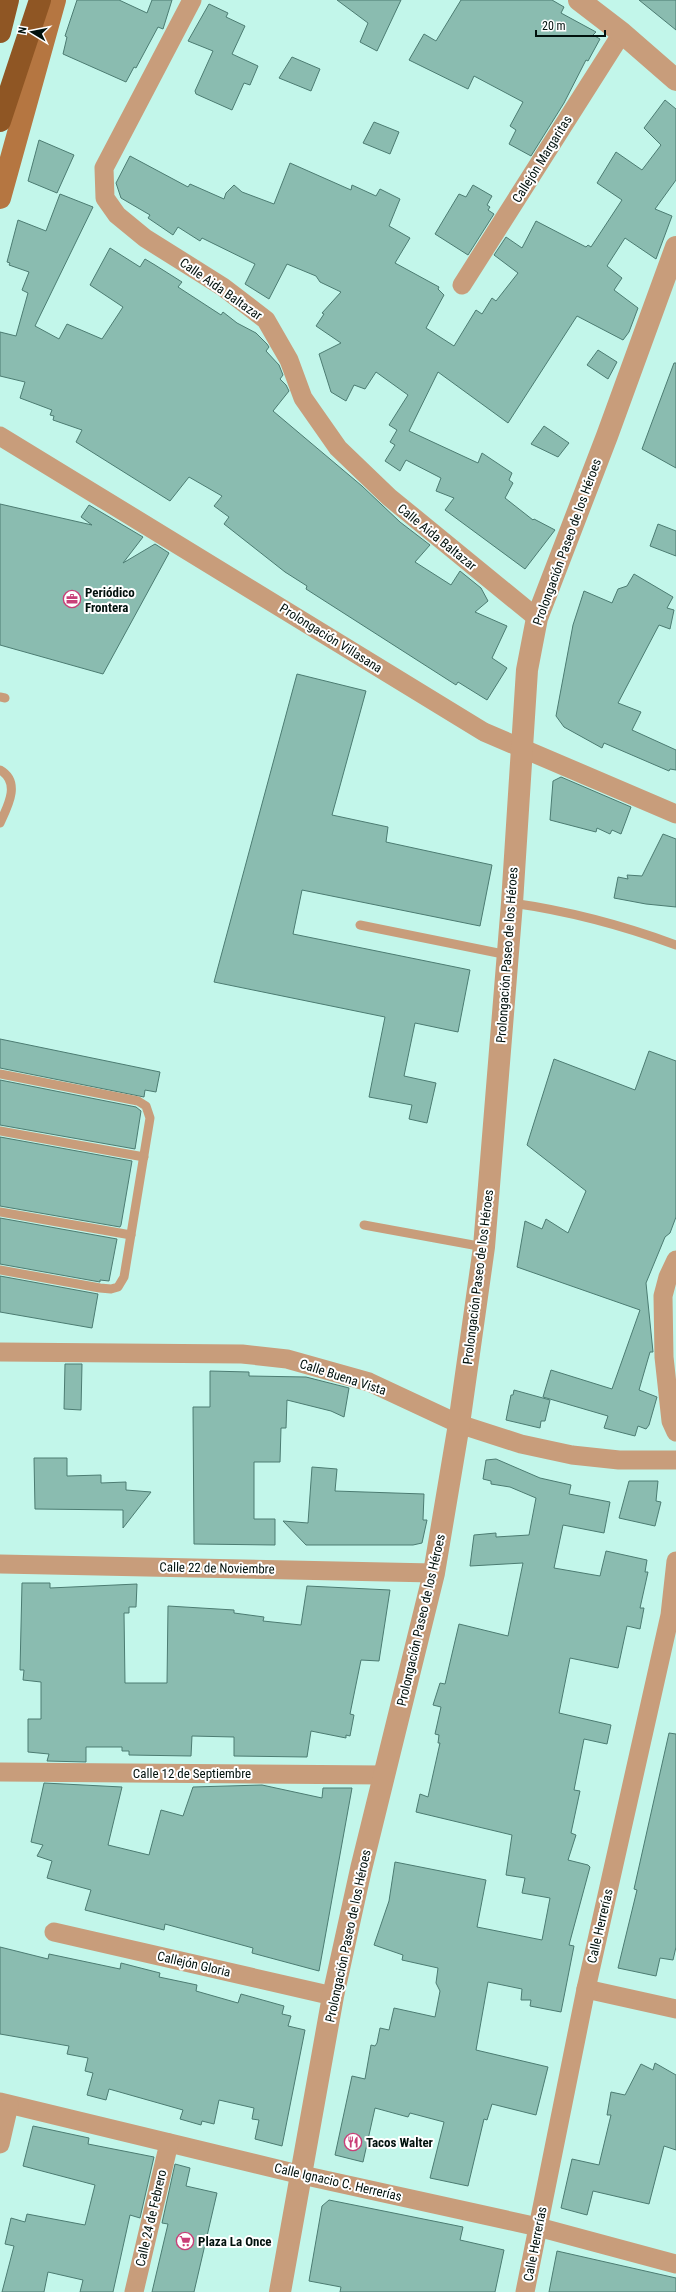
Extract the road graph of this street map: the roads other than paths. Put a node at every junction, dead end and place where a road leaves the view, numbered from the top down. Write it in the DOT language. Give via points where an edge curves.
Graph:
graph roads {
  1 [pos="8,0"];
  2 [pos="40,0"];
  3 [pos="55,0"];
  4 [pos="192,0"];
  5 [pos="579,0"];
  6 [pos="0,32"];
  7 [pos="622,33"];
  8 [pos="676,80"];
  9 [pos="0,121"];
  10 [pos="0,198"];
  11 [pos="676,247"];
  12 [pos="462,284"];
  13 [pos="0,436"];
  14 [pos="537,618"];
  15 [pos="522,748"];
  16 [pos="0,770"];
  17 [pos="676,814"];
  18 [pos="0,823"];
  19 [pos="512,903"];
  20 [pos="360,925"];
  21 [pos="676,945"];
  22 [pos="508,955"];
  23 [pos="0,1074"];
  24 [pos="0,1131"];
  25 [pos="144,1157"];
  26 [pos="0,1212"];
  27 [pos="364,1225"];
  28 [pos="131,1235"];
  29 [pos="484,1247"];
  30 [pos="676,1260"];
  31 [pos="0,1270"];
  32 [pos="0,1352"];
  33 [pos="460,1424"];
  34 [pos="676,1432"];
  35 [pos="676,1460"];
  36 [pos="676,1561"];
  37 [pos="0,1564"];
  38 [pos="434,1573"];
  39 [pos="0,1772"];
  40 [pos="384,1775"];
  41 [pos="54,1932"];
  42 [pos="586,1989"];
  43 [pos="333,1996"];
  44 [pos="676,2009"];
  45 [pos="4,2103"];
  46 [pos="0,2144"];
  47 [pos="169,2144"];
  48 [pos="302,2175"];
  49 [pos="538,2227"];
  50 [pos="676,2264"];
  51 [pos="134,2292"];
  52 [pos="280,2292"];
  53 [pos="525,2292"];
  1 -- 6 [label="highway"];
  2 -- 9 [label="highway"];
  3 -- 10 [label="main road"];
  4 -- 14 [label="street, Calle Aida Baltazar" via="104,168 105,198 117,215 145,238 223,287 266,320 289,360 303,398 338,448 389,497"];
  5 -- 7 [label="street"];
  7 -- 8 [label="street"];
  7 -- 12 [label="street, Callejón Margaritas"];
  11 -- 14 [label="street, Prolongación Paseo de los Héroes"];
  13 -- 15 [label="street, Prolongación Villasana" via="484,732"];
  14 -- 15 [label="street, Prolongación Paseo de los Héroes" via="527,670"];
  15 -- 17 [label="street, Prolongación Villasana"];
  15 -- 19 [label="street, Prolongación Paseo de los Héroes"];
  16 -- 18 [label="lane" via="9,777 12,788 10,801"];
  19 -- 21 [label="lane" via="557,909 632,929"];
  19 -- 22 [label="street, Prolongación Paseo de los Héroes"];
  20 -- 22 [label="lane"];
  22 -- 29 [label="street, Prolongación Paseo de los Héroes"];
  23 -- 25 [label="lane" via="138,1101 146,1106 150,1118"];
  24 -- 25 [label="lane"];
  25 -- 28 [label="lane"];
  26 -- 28 [label="lane"];
  27 -- 29 [label="lane"];
  28 -- 31 [label="lane" via="124,1277 118,1287 112,1289"];
  29 -- 33 [label="street, Prolongación Paseo de los Héroes"];
  30 -- 34 [label="street" via="663,1296 664,1357 671,1421"];
  32 -- 33 [label="street, Calle Buena Vista" via="242,1354 287,1359 369,1382"];
  33 -- 35 [label="street, Calle Buena Vista" via="521,1444 572,1455 618,1460"];
  33 -- 38 [label="street, Prolongación Paseo de los Héroes"];
  36 -- 42 [label="street, Calle Herrerías" via="670,1615"];
  37 -- 38 [label="street, Calle 22 de Noviembre"];
  38 -- 40 [label="street, Prolongación Paseo de los Héroes"];
  39 -- 40 [label="street, Calle 12 de Septiembre"];
  40 -- 43 [label="street, Prolongación Paseo de los Héroes"];
  41 -- 43 [label="street, Callejón Gloria"];
  42 -- 44 [label="street"];
  42 -- 49 [label="street, Calle Herrerías"];
  43 -- 48 [label="street, Prolongación Paseo de los Héroes"];
  45 -- 46 [label="street"];
  45 -- 47 [label="street, Calle Ignacio C. Herrerías"];
  47 -- 48 [label="street, Calle Ignacio C. Herrerías"];
  47 -- 51 [label="street, Calle 24 de Febrero"];
  48 -- 49 [label="street, Calle Ignacio C. Herrerías"];
  48 -- 52 [label="street, Prolongación Paseo de los Héroes"];
  49 -- 50 [label="street, Calle Ignacio C. Herrerías"];
  49 -- 53 [label="street, Calle Herrerías"];
}
